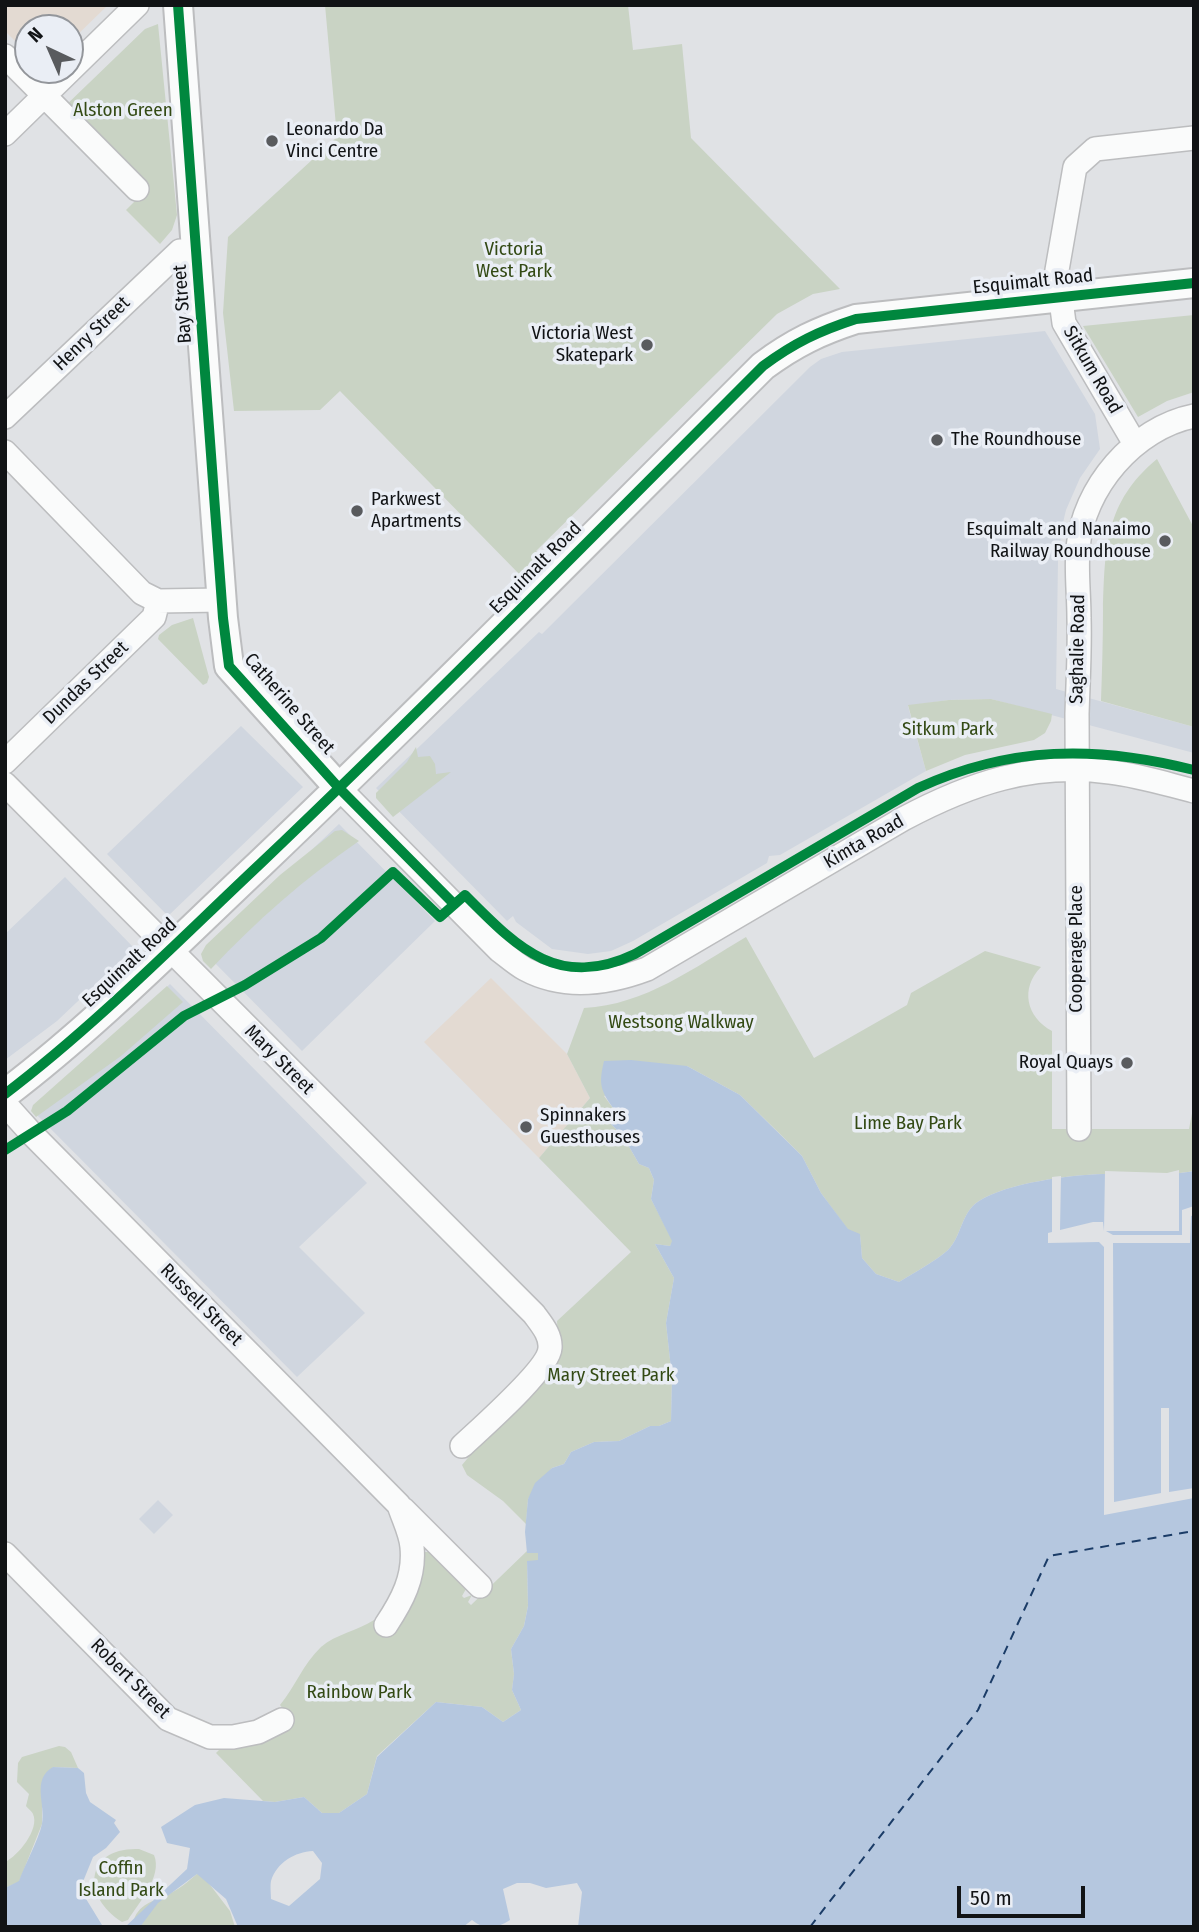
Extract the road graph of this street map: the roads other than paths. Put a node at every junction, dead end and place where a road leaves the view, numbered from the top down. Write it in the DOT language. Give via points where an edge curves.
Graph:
graph roads {
  1 [pos="137,5"];
  2 [pos="178,5"];
  3 [pos="5,56"];
  4 [pos="46,96"];
  5 [pos="5,134"];
  6 [pos="1194,138"];
  7 [pos="137,189"];
  8 [pos="180,251"];
  9 [pos="1194,283"];
  10 [pos="1059,297"];
  11 [pos="1194,416"];
  12 [pos="5,417"];
  13 [pos="1136,444"];
  14 [pos="5,452"];
  15 [pos="222,600"];
  16 [pos="158,601"];
  17 [pos="5,762"];
  18 [pos="1077,769"];
  19 [pos="5,784"];
  20 [pos="339,788"];
  21 [pos="1194,791"];
  22 [pos="169,950"];
  23 [pos="552,979"];
  24 [pos="5,1094"];
  25 [pos="5,1104"];
  26 [pos="1079,1129"];
  27 [pos="462,1446"];
  28 [pos="399,1505"];
  29 [pos="5,1554"];
  30 [pos="480,1586"];
  31 [pos="386,1625"];
  32 [pos="282,1720"];
  1 -- 4 [label="street"];
  2 -- 15 [label="main road, Bay Street"];
  3 -- 4 [label="street"];
  4 -- 5 [label="street"];
  4 -- 7 [label="street"];
  6 -- 10 [label="street, Sitkum Road" via="1095,149 1075,167 1057,270"];
  8 -- 12 [label="street, Henry Street"];
  9 -- 10 [label="main road, Esquimalt Road"];
  10 -- 13 [label="street, Sitkum Road" via="1063,323"];
  10 -- 20 [label="main road, Esquimalt Road" via="856,319 791,345 763,366"];
  11 -- 13 [label="street, Saghalie Road" via="1159,429"];
  13 -- 18 [label="street, Saghalie Road" via="1103,479 1088,509 1078,547"];
  14 -- 16 [label="street" via="130,583"];
  15 -- 16 [label="street"];
  15 -- 20 [label="main road, Catherine Street" via="229,666"];
  16 -- 17 [label="street, Dundas Street" via="154,617"];
  18 -- 21 [label="street, Kimta Road" via="1112,772"];
  18 -- 23 [label="street, Kimta Road" via="1010,775 941,799 647,969 610,981 581,984"];
  18 -- 26 [label="street, Cooperage Place"];
  19 -- 22 [label="street, Mary Street"];
  20 -- 22 [label="main road, Esquimalt Road"];
  20 -- 23 [label="street, Catherine Street" via="499,950 524,969"];
  22 -- 24 [label="main road, Esquimalt Road" via="56,1055"];
  22 -- 27 [label="street, Mary Street" via="534,1314 550,1338 550,1353 538,1373"];
  25 -- 28 [label="street, Russell Street"];
  28 -- 30 [label="street, Russell Street"];
  28 -- 31 [label="street, Russell Street" via="412,1546 411,1570 403,1598"];
  29 -- 32 [label="street, Robert Street" via="168,1719 210,1737 258,1732"];
}
